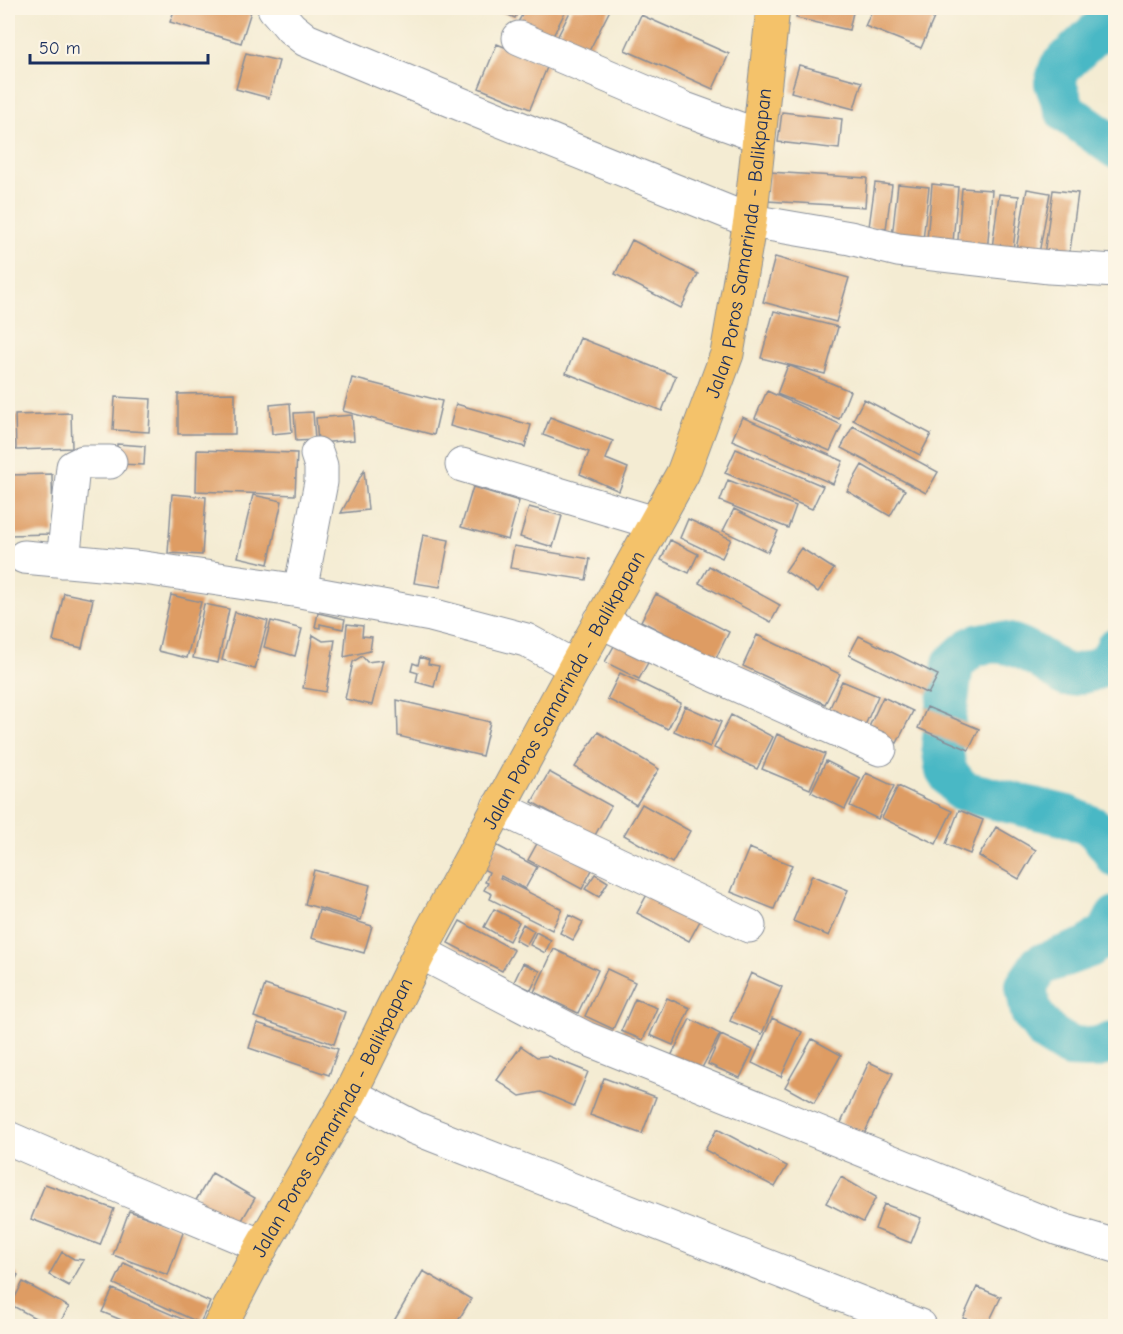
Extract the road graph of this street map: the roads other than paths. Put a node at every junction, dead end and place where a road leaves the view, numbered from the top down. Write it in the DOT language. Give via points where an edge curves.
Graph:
graph roads {
  1 [pos="274,8"];
  2 [pos="773,8"];
  3 [pos="519,38"];
  4 [pos="759,136"];
  5 [pos="750,221"];
  6 [pos="1116,271"];
  7 [pos="317,454"];
  8 [pos="110,462"];
  9 [pos="462,465"];
  10 [pos="655,523"];
  11 [pos="24,558"];
  12 [pos="63,561"];
  13 [pos="300,591"];
  14 [pos="600,621"];
  15 [pos="575,667"];
  16 [pos="880,749"];
  17 [pos="498,807"];
  18 [pos="749,926"];
  19 [pos="420,952"];
  20 [pos="350,1094"];
  21 [pos="8,1138"];
  22 [pos="262,1246"];
  23 [pos="1116,1246"];
  24 [pos="220,1326"];
  25 [pos="920,1326"];
  1 -- 5 [label="street" via="306,39"];
  2 -- 4 [label="highway, Jalan Poros Samarinda - Balikpapan"];
  3 -- 4 [label="street" via="685,110"];
  4 -- 5 [label="highway, Jalan Poros Samarinda - Balikpapan"];
  5 -- 6 [label="street" via="910,251"];
  5 -- 10 [label="highway, Jalan Poros Samarinda - Balikpapan" via="727,354 683,473"];
  7 -- 13 [label="street" via="321,482"];
  8 -- 12 [label="street" via="84,462 73,467"];
  9 -- 10 [label="street"];
  10 -- 14 [label="highway, Jalan Poros Samarinda - Balikpapan"];
  11 -- 12 [label="street"];
  12 -- 13 [label="street" via="144,568"];
  13 -- 15 [label="street" via="431,615 526,640"];
  14 -- 15 [label="highway, Jalan Poros Samarinda - Balikpapan"];
  14 -- 16 [label="street"];
  15 -- 17 [label="highway, Jalan Poros Samarinda - Balikpapan"];
  17 -- 18 [label="street"];
  17 -- 19 [label="highway, Jalan Poros Samarinda - Balikpapan"];
  19 -- 20 [label="highway, Jalan Poros Samarinda - Balikpapan"];
  19 -- 23 [label="street" via="585,1038 1059,1229"];
  20 -- 22 [label="highway, Jalan Poros Samarinda - Balikpapan"];
  20 -- 25 [label="street" via="415,1128"];
  21 -- 22 [label="street"];
  22 -- 24 [label="highway, Jalan Poros Samarinda - Balikpapan"];
}
